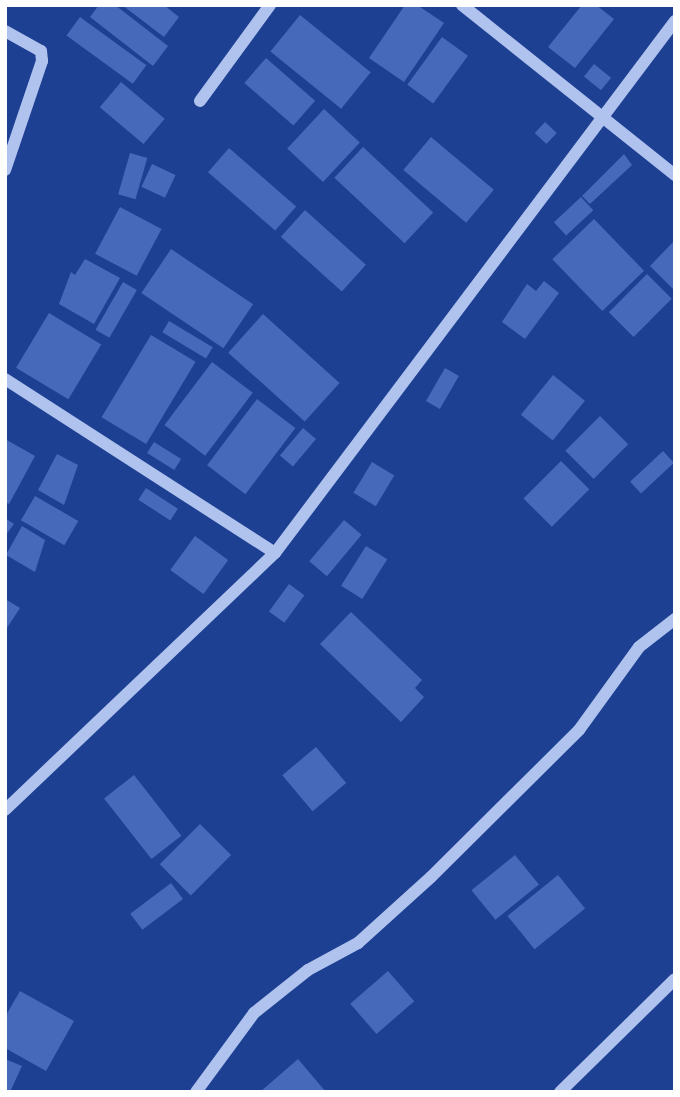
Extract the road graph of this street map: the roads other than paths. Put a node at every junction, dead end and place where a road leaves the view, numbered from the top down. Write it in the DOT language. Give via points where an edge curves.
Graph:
graph roads {
  1 [pos="270,5"];
  2 [pos="462,5"];
  3 [pos="675,21"];
  4 [pos="5,31"];
  5 [pos="200,101"];
  6 [pos="599,119"];
  7 [pos="5,170"];
  8 [pos="675,174"];
  9 [pos="5,379"];
  10 [pos="275,553"];
  11 [pos="675,619"];
  12 [pos="5,810"];
  13 [pos="675,979"];
  14 [pos="196,1092"];
  15 [pos="560,1092"];
  1 -- 5 [label="street"];
  2 -- 6 [label="street"];
  3 -- 6 [label="street"];
  4 -- 7 [label="street" via="41,51 42,61"];
  6 -- 8 [label="street"];
  6 -- 10 [label="street"];
  9 -- 10 [label="street"];
  10 -- 12 [label="street"];
  11 -- 14 [label="street" via="639,647 579,730 431,877 358,943 307,970 254,1013"];
  13 -- 15 [label="street"];
}
